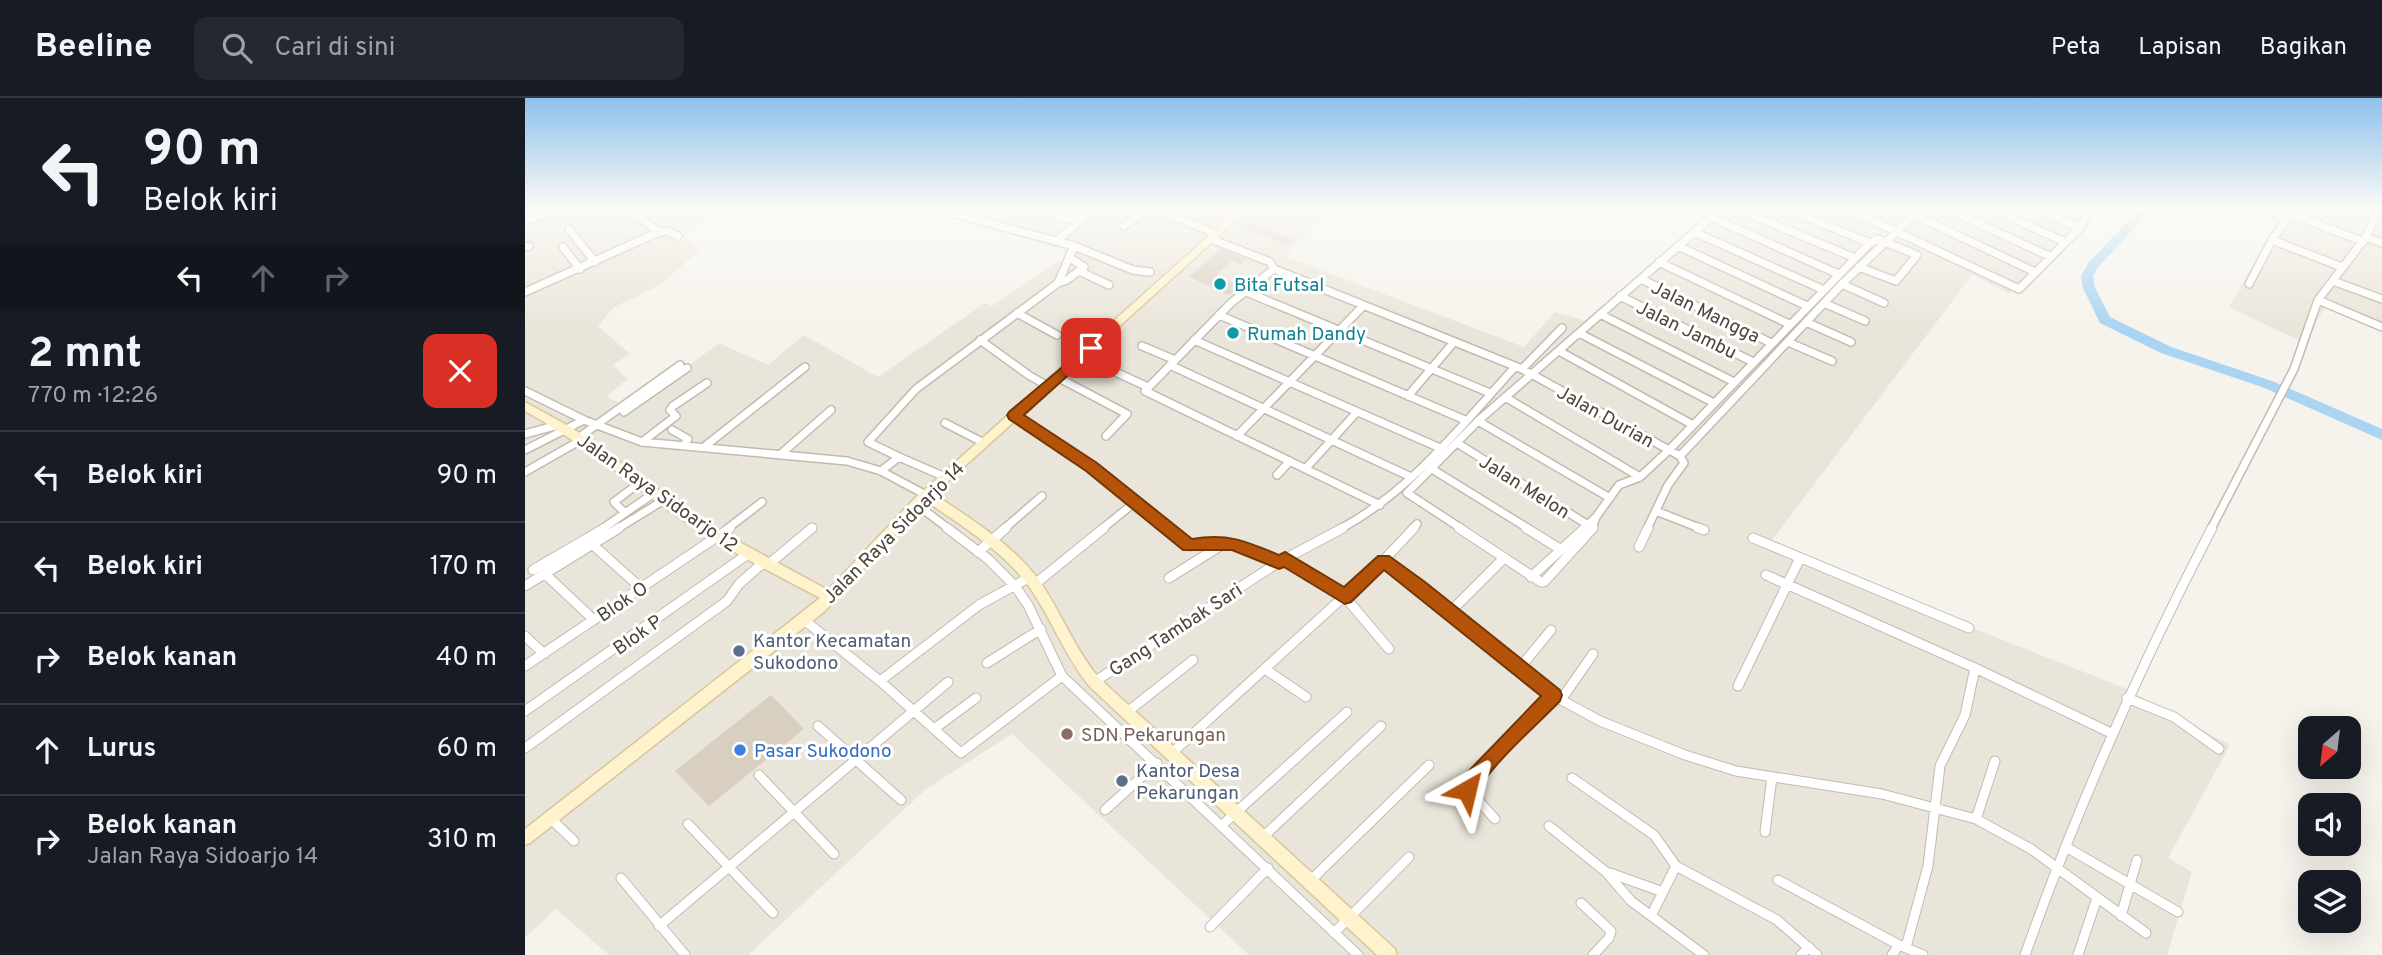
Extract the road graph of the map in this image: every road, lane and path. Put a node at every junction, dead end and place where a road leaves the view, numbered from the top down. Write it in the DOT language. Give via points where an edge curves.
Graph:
graph roads {
  1 [pos="564,248"];
  2 [pos="584,248"];
  3 [pos="625,248"];
  4 [pos="1073,248"];
  5 [pos="1079,248"];
  6 [pos="1201,248"];
  7 [pos="1241,248"];
  8 [pos="1676,248"];
  9 [pos="1682,248"];
  10 [pos="1730,248"];
  11 [pos="1780,248"];
  12 [pos="1831,248"];
  13 [pos="1865,248"];
  14 [pos="1881,248"];
  15 [pos="1900,248"];
  16 [pos="1934,248"];
  17 [pos="1985,248"];
  18 [pos="2032,248"];
  19 [pos="2058,248"];
  20 [pos="2268,248"];
  21 [pos="2293,248"];
  22 [pos="2357,248"];
  23 [pos="2049,256"];
  24 [pos="1069,257"];
  25 [pos="1855,258"];
  26 [pos="595,262"];
  27 [pos="1660,262"];
  28 [pos="1860,267"];
  29 [pos="2342,267"];
  30 [pos="580,269"];
  31 [pos="1275,269"];
  32 [pos="1079,271"];
  33 [pos="1150,272"];
  34 [pos="2035,272"];
  35 [pos="1838,274"];
  36 [pos="1641,279"];
  37 [pos="2333,281"];
  38 [pos="1058,283"];
  39 [pos="1842,284"];
  40 [pos="2249,284"];
  41 [pos="1109,285"];
  42 [pos="1824,289"];
  43 [pos="1244,291"];
  44 [pos="525,292"];
  45 [pos="1620,296"];
  46 [pos="2382,299"];
  47 [pos="2318,300"];
  48 [pos="1824,303"];
  49 [pos="1884,303"];
  50 [pos="1363,306"];
  51 [pos="1807,306"];
  52 [pos="1017,313"];
  53 [pos="1601,314"];
  54 [pos="1219,315"];
  55 [pos="1806,321"];
  56 [pos="1865,321"];
  57 [pos="1789,324"];
  58 [pos="2382,327"];
  59 [pos="1562,328"];
  60 [pos="1339,331"];
  61 [pos="1579,333"];
  62 [pos="1057,335"];
  63 [pos="980,340"];
  64 [pos="1194,340"];
  65 [pos="1454,342"];
  66 [pos="1788,342"];
  67 [pos="1851,342"];
  68 [pos="1771,343"];
  69 [pos="1142,346"];
  70 [pos="1559,351"];
  71 [pos="1315,356"];
  72 [pos="1832,361"];
  73 [pos="1753,362"];
  74 [pos="1173,363"];
  75 [pos="684,366"];
  76 [pos="805,367"];
  77 [pos="1518,368"];
  78 [pos="1432,369"];
  79 [pos="1111,370"];
  80 [pos="1532,374"];
  81 [pos="1058,377"];
  82 [pos="1289,382"];
  83 [pos="1734,382"];
  84 [pos="706,383"];
  85 [pos="1048,386"];
  86 [pos="1148,387"];
  87 [pos="525,391"];
  88 [pos="1490,393"];
  89 [pos="1408,396"];
  90 [pos="1505,397"];
  91 [pos="1714,403"];
  92 [pos="525,405"];
  93 [pos="1263,407"];
  94 [pos="831,410"];
  95 [pos="1357,412"];
  96 [pos="1014,415"];
  97 [pos="558,419"];
  98 [pos="1465,420"];
  99 [pos="1478,421"];
  100 [pos="580,422"];
  101 [pos="945,424"];
  102 [pos="1693,425"];
  103 [pos="672,430"];
  104 [pos="589,432"];
  105 [pos="525,434"];
  106 [pos="1107,436"];
  107 [pos="1237,436"];
  108 [pos="1331,440"];
  109 [pos="642,442"];
  110 [pos="984,443"];
  111 [pos="1457,443"];
  112 [pos="683,446"];
  113 [pos="704,447"];
  114 [pos="1440,448"];
  115 [pos="525,450"];
  116 [pos="1669,450"];
  117 [pos="782,453"];
  118 [pos="1680,456"];
  119 [pos="899,457"];
  120 [pos="1290,461"];
  121 [pos="1306,468"];
  122 [pos="1432,469"];
  123 [pos="881,471"];
  124 [pos="525,472"];
  125 [pos="1277,475"];
  126 [pos="945,477"];
  127 [pos="1411,477"];
  128 [pos="1640,477"];
  129 [pos="639,483"];
  130 [pos="1042,496"];
  131 [pos="659,497"];
  132 [pos="1609,498"];
  133 [pos="921,500"];
  134 [pos="762,502"];
  135 [pos="1135,502"];
  136 [pos="1380,505"];
  137 [pos="1655,511"];
  138 [pos="625,513"];
  139 [pos="1417,524"];
  140 [pos="1589,526"];
  141 [pos="812,528"];
  142 [pos="1704,530"];
  143 [pos="718,536"];
  144 [pos="1753,538"];
  145 [pos="1225,543"];
  146 [pos="593,545"];
  147 [pos="984,547"];
  148 [pos="1639,547"];
  149 [pos="1560,548"];
  150 [pos="748,554"];
  151 [pos="1800,558"];
  152 [pos="1503,559"];
  153 [pos="1282,560"];
  154 [pos="1383,561"];
  155 [pos="766,563"];
  156 [pos="533,570"];
  157 [pos="545,574"];
  158 [pos="1766,575"];
  159 [pos="1531,577"];
  160 [pos="1169,578"];
  161 [pos="1024,582"];
  162 [pos="525,586"];
  163 [pos="1786,586"];
  164 [pos="642,588"];
  165 [pos="830,597"];
  166 [pos="1345,597"];
  167 [pos="1450,612"];
  168 [pos="594,620"];
  169 [pos="804,620"];
  170 [pos="1969,628"];
  171 [pos="1041,629"];
  172 [pos="1551,630"];
  173 [pos="525,636"];
  174 [pos="1389,649"];
  175 [pos="544,654"];
  176 [pos="1593,654"];
  177 [pos="1193,660"];
  178 [pos="987,663"];
  179 [pos="525,666"];
  180 [pos="1265,668"];
  181 [pos="1975,668"];
  182 [pos="1519,669"];
  183 [pos="1062,676"];
  184 [pos="880,681"];
  185 [pos="948,682"];
  186 [pos="1094,682"];
  187 [pos="1738,686"];
  188 [pos="1306,697"];
  189 [pos="976,698"];
  190 [pos="1557,698"];
  191 [pos="2127,698"];
  192 [pos="913,710"];
  193 [pos="525,711"];
  194 [pos="1347,712"];
  195 [pos="1126,713"];
  196 [pos="818,726"];
  197 [pos="1381,726"];
  198 [pos="934,729"];
  199 [pos="2113,734"];
  200 [pos="525,748"];
  201 [pos="2220,749"];
  202 [pos="1171,753"];
  203 [pos="855,760"];
  204 [pos="1994,761"];
  205 [pos="1157,764"];
  206 [pos="1429,765"];
  207 [pos="759,775"];
  208 [pos="1772,777"];
  209 [pos="1572,778"];
  210 [pos="901,800"];
  211 [pos="1208,800"];
  212 [pos="1936,807"];
  213 [pos="793,810"];
  214 [pos="1105,810"];
  215 [pos="550,818"];
  216 [pos="1229,819"];
  217 [pos="1496,819"];
  218 [pos="1976,819"];
  219 [pos="688,824"];
  220 [pos="1549,826"];
  221 [pos="1765,831"];
  222 [pos="1263,836"];
  223 [pos="525,838"];
  224 [pos="574,841"];
  225 [pos="2066,847"];
  226 [pos="834,854"];
  227 [pos="1409,857"];
  228 [pos="2137,860"];
  229 [pos="729,866"];
  230 [pos="1676,866"];
  231 [pos="1268,868"];
  232 [pos="2057,869"];
  233 [pos="1606,872"];
  234 [pos="621,878"];
  235 [pos="1778,880"];
  236 [pos="1311,881"];
  237 [pos="2131,884"];
  238 [pos="1663,892"];
  239 [pos="2097,898"];
  240 [pos="1581,903"];
  241 [pos="773,912"];
  242 [pos="2178,912"];
  243 [pos="1651,914"];
  244 [pos="2121,916"];
  245 [pos="659,926"];
  246 [pos="1341,926"];
  247 [pos="1210,927"];
  248 [pos="2146,933"];
  249 [pos="1903,946"];
  250 [pos="1809,952"];
  251 [pos="1385,954"];
  252 [pos="685,955"];
  253 [pos="1358,955"];
  254 [pos="1593,955"];
  255 [pos="1704,955"];
  256 [pos="1892,955"];
  257 [pos="1923,955"];
  258 [pos="2025,955"];
  259 [pos="2078,955"];
  1 -- 30 [label="street"];
  2 -- 26 [label="street"];
  3 -- 26 [label="street"];
  4 -- 24 [label="street"];
  5 -- 33 [label="street" via="1133,270"];
  6 -- 81 [label="main road, Jalan Raya Sidoarjo 14"];
  7 -- 31 [label="street, Jalan Durian" via="1270,261"];
  8 -- 27 [label="street"];
  9 -- 51 [label="street"];
  10 -- 42 [label="street"];
  11 -- 35 [label="street"];
  12 -- 25 [label="street"];
  13 -- 25 [label="street"];
  14 -- 28 [label="street"];
  15 -- 28 [label="street" via="1917,256 1897,281"];
  16 -- 34 [label="street" via="2019,289"];
  17 -- 34 [label="street"];
  18 -- 23 [label="street"];
  19 -- 23 [label="street"];
  20 -- 40 [label="street"];
  21 -- 29 [label="street"];
  22 -- 29 [label="street"];
  23 -- 34 [label="street"];
  24 -- 32 [label="street" via="1084,266"];
  24 -- 38 [label="street"];
  25 -- 35 [label="street"];
  26 -- 30 [label="street"];
  27 -- 36 [label="street"];
  27 -- 57 [label="street"];
  28 -- 39 [label="street"];
  29 -- 37 [label="street"];
  30 -- 44 [label="street"];
  31 -- 43 [label="street"];
  31 -- 50 [label="street, Jalan Durian"];
  32 -- 38 [label="street"];
  32 -- 41 [label="street"];
  35 -- 42 [label="street"];
  36 -- 45 [label="street"];
  36 -- 68 [label="street, Jalan Mangga"];
  37 -- 46 [label="street"];
  37 -- 47 [label="street"];
  38 -- 52 [label="street"];
  39 -- 48 [label="street"];
  39 -- 49 [label="street"];
  42 -- 51 [label="street"];
  43 -- 54 [label="street"];
  43 -- 60 [label="street"];
  45 -- 53 [label="street"];
  45 -- 73 [label="street, Jalan Jambu"];
  47 -- 58 [label="street"];
  47 -- 191 [label="street" via="2294,369"];
  48 -- 55 [label="street"];
  48 -- 56 [label="street"];
  50 -- 60 [label="street"];
  50 -- 65 [label="street, Jalan Durian"];
  51 -- 57 [label="street"];
  52 -- 62 [label="street"];
  52 -- 63 [label="street"];
  53 -- 61 [label="street"];
  53 -- 83 [label="street"];
  54 -- 64 [label="street"];
  54 -- 71 [label="street"];
  55 -- 66 [label="street"];
  55 -- 67 [label="street"];
  57 -- 68 [label="street"];
  59 -- 77 [label="street, Gang Tambak Sari"];
  60 -- 71 [label="street"];
  60 -- 78 [label="street"];
  61 -- 70 [label="street"];
  61 -- 91 [label="street"];
  63 -- 85 [label="street"];
  63 -- 119 [label="street" via="905,399 869,441"];
  64 -- 74 [label="street"];
  64 -- 82 [label="street"];
  65 -- 77 [label="street, Jalan Durian"];
  65 -- 78 [label="street"];
  66 -- 72 [label="street"];
  66 -- 118 [label="street"];
  68 -- 73 [label="street"];
  69 -- 74 [label="street"];
  70 -- 80 [label="street"];
  70 -- 102 [label="street"];
  71 -- 82 [label="street"];
  71 -- 89 [label="street"];
  73 -- 83 [label="street"];
  74 -- 86 [label="street"];
  74 -- 93 [label="street"];
  75 -- 104 [label="street"];
  76 -- 113 [label="street"];
  77 -- 80 [label="street, Jalan Durian"];
  77 -- 88 [label="street, Gang Tambak Sari"];
  78 -- 88 [label="street"];
  78 -- 89 [label="street"];
  79 -- 86 [label="street"];
  80 -- 90 [label="street"];
  80 -- 116 [label="street, Jalan Durian"];
  81 -- 85 [label="main road, Jalan Raya Sidoarjo 14"];
  81 -- 106 [label="street" via="1127,414"];
  82 -- 93 [label="street"];
  82 -- 95 [label="street"];
  83 -- 91 [label="street"];
  84 -- 109 [label="street" via="671,408 676,416"];
  85 -- 96 [label="main road, Jalan Raya Sidoarjo 14"];
  86 -- 107 [label="street" via="1146,393"];
  87 -- 97 [label="street"];
  88 -- 98 [label="street, Gang Tambak Sari"];
  89 -- 98 [label="street"];
  90 -- 99 [label="street"];
  90 -- 128 [label="street"];
  91 -- 102 [label="street"];
  92 -- 97 [label="main road, Jalan Raya Sidoarjo 12"];
  93 -- 107 [label="street"];
  93 -- 108 [label="street"];
  94 -- 117 [label="street"];
  95 -- 108 [label="street"];
  95 -- 114 [label="street"];
  96 -- 110 [label="main road, Jalan Raya Sidoarjo 14"];
  96 -- 135 [label="street"];
  97 -- 100 [label="street"];
  97 -- 100 [label="street"];
  97 -- 104 [label="main road, Jalan Raya Sidoarjo 12"];
  97 -- 105 [label="street"];
  97 -- 115 [label="street"];
  98 -- 114 [label="street, Gang Tambak Sari"];
  99 -- 111 [label="street"];
  99 -- 132 [label="street"];
  100 -- 104 [label="street"];
  101 -- 110 [label="street"];
  102 -- 116 [label="street"];
  103 -- 112 [label="street" via="688,439"];
  104 -- 109 [label="street"];
  104 -- 124 [label="street"];
  104 -- 129 [label="main road, Jalan Raya Sidoarjo 12"];
  107 -- 120 [label="street"];
  108 -- 121 [label="street"];
  108 -- 127 [label="street"];
  109 -- 112 [label="street"];
  110 -- 126 [label="main road, Jalan Raya Sidoarjo 14"];
  111 -- 122 [label="street"];
  111 -- 140 [label="street, Jalan Melon"];
  112 -- 113 [label="street"];
  113 -- 117 [label="street"];
  114 -- 127 [label="street, Gang Tambak Sari"];
  116 -- 118 [label="street, Jalan Durian"];
  116 -- 128 [label="street"];
  117 -- 123 [label="street" via="847,461"];
  118 -- 137 [label="street" via="1684,463"];
  119 -- 123 [label="street"];
  119 -- 126 [label="street"];
  120 -- 121 [label="street"];
  120 -- 125 [label="street"];
  121 -- 136 [label="street"];
  122 -- 149 [label="street"];
  122 -- 152 [label="street" via="1407,494"];
  123 -- 133 [label="street"];
  126 -- 133 [label="main road, Jalan Raya Sidoarjo 14"];
  127 -- 136 [label="street, Gang Tambak Sari"];
  128 -- 132 [label="street" via="1619,485"];
  129 -- 131 [label="main road, Jalan Raya Sidoarjo 12"];
  129 -- 138 [label="street" via="614,502"];
  130 -- 147 [label="street"];
  131 -- 138 [label="street"];
  131 -- 143 [label="main road, Jalan Raya Sidoarjo 12"];
  131 -- 146 [label="street"];
  132 -- 140 [label="street"];
  133 -- 147 [label="main road"];
  133 -- 165 [label="main road, Jalan Raya Sidoarjo 14"];
  134 -- 143 [label="street, Blok O"];
  135 -- 145 [label="street" via="1189,546"];
  135 -- 161 [label="street"];
  136 -- 153 [label="street, Gang Tambak Sari"];
  137 -- 142 [label="street"];
  137 -- 148 [label="street"];
  138 -- 156 [label="street"];
  139 -- 154 [label="street"];
  140 -- 149 [label="street"];
  140 -- 159 [label="street" via="1544,582"];
  141 -- 155 [label="street"];
  143 -- 150 [label="main road, Jalan Raya Sidoarjo 12"];
  143 -- 164 [label="street, Blok O"];
  144 -- 151 [label="street"];
  145 -- 153 [label="street"];
  145 -- 160 [label="street"];
  146 -- 157 [label="street"];
  146 -- 164 [label="street"];
  147 -- 161 [label="main road"];
  149 -- 159 [label="street"];
  150 -- 155 [label="main road, Jalan Raya Sidoarjo 12"];
  150 -- 193 [label="street, Blok P"];
  151 -- 163 [label="street"];
  151 -- 170 [label="street"];
  152 -- 159 [label="street"];
  152 -- 167 [label="street"];
  153 -- 166 [label="street"];
  153 -- 186 [label="street, Gang Tambak Sari"];
  154 -- 166 [label="street"];
  154 -- 167 [label="street"];
  155 -- 165 [label="main road, Jalan Raya Sidoarjo 12"];
  155 -- 200 [label="street" via="739,584 727,601"];
  157 -- 162 [label="street"];
  157 -- 168 [label="street"];
  158 -- 163 [label="street"];
  161 -- 171 [label="street"];
  161 -- 184 [label="street" via="971,610"];
  161 -- 186 [label="main road"];
  163 -- 181 [label="street"];
  163 -- 187 [label="street"];
  164 -- 168 [label="street, Blok O"];
  165 -- 169 [label="main road, Jalan Raya Sidoarjo 14"];
  166 -- 174 [label="street"];
  166 -- 180 [label="street"];
  167 -- 182 [label="street"];
  168 -- 175 [label="street, Blok O"];
  169 -- 184 [label="street"];
  169 -- 215 [label="main road, Jalan Raya Sidoarjo 14"];
  171 -- 178 [label="street"];
  171 -- 183 [label="street"];
  172 -- 182 [label="street"];
  173 -- 175 [label="street"];
  175 -- 179 [label="street, Blok O"];
  176 -- 190 [label="street"];
  177 -- 195 [label="street"];
  180 -- 188 [label="street"];
  180 -- 202 [label="street"];
  181 -- 199 [label="street"];
  181 -- 212 [label="street" via="1965,715 1940,766"];
  182 -- 190 [label="street"];
  183 -- 198 [label="street" via="962,753"];
  183 -- 205 [label="street"];
  184 -- 192 [label="street"];
  185 -- 192 [label="street"];
  186 -- 195 [label="main road"];
  189 -- 198 [label="street"];
  190 -- 208 [label="street" via="1600,721 1685,755"];
  190 -- 217 [label="street" via="1467,788"];
  191 -- 199 [label="street"];
  191 -- 201 [label="street" via="2173,717"];
  192 -- 198 [label="street"];
  192 -- 203 [label="street"];
  194 -- 216 [label="street"];
  195 -- 202 [label="main road"];
  196 -- 203 [label="street"];
  197 -- 222 [label="street"];
  199 -- 225 [label="street"];
  202 -- 211 [label="main road"];
  203 -- 210 [label="street"];
  203 -- 213 [label="street"];
  204 -- 218 [label="street"];
  205 -- 211 [label="street"];
  205 -- 214 [label="street"];
  206 -- 236 [label="street"];
  207 -- 213 [label="street"];
  208 -- 212 [label="street" via="1843,786"];
  208 -- 221 [label="street"];
  209 -- 230 [label="street" via="1654,835"];
  211 -- 216 [label="main road"];
  212 -- 218 [label="street"];
  212 -- 249 [label="street" via="1928,866"];
  213 -- 226 [label="street"];
  213 -- 229 [label="street"];
  215 -- 223 [label="main road, Jalan Raya Sidoarjo 14"];
  215 -- 224 [label="street"];
  216 -- 222 [label="main road"];
  216 -- 231 [label="street"];
  218 -- 232 [label="street"];
  219 -- 229 [label="street"];
  220 -- 233 [label="street"];
  222 -- 236 [label="main road"];
  225 -- 232 [label="street"];
  225 -- 237 [label="street"];
  227 -- 246 [label="street"];
  228 -- 237 [label="street"];
  229 -- 241 [label="street"];
  229 -- 245 [label="street"];
  230 -- 238 [label="street"];
  230 -- 250 [label="street" via="1777,920"];
  231 -- 246 [label="street"];
  231 -- 247 [label="street"];
  232 -- 239 [label="street"];
  232 -- 258 [label="street"];
  233 -- 238 [label="street"];
  233 -- 243 [label="street" via="1631,901"];
  234 -- 245 [label="street"];
  235 -- 249 [label="street"];
  236 -- 246 [label="main road"];
  237 -- 242 [label="street"];
  237 -- 244 [label="street"];
  238 -- 243 [label="street"];
  239 -- 244 [label="street"];
  239 -- 259 [label="street"];
  240 -- 254 [label="street" via="1611,931"];
  243 -- 255 [label="street"];
  244 -- 248 [label="street"];
  245 -- 252 [label="street"];
  246 -- 251 [label="main road"];
  246 -- 253 [label="street"];
  249 -- 256 [label="street"];
  249 -- 257 [label="street"];
}
